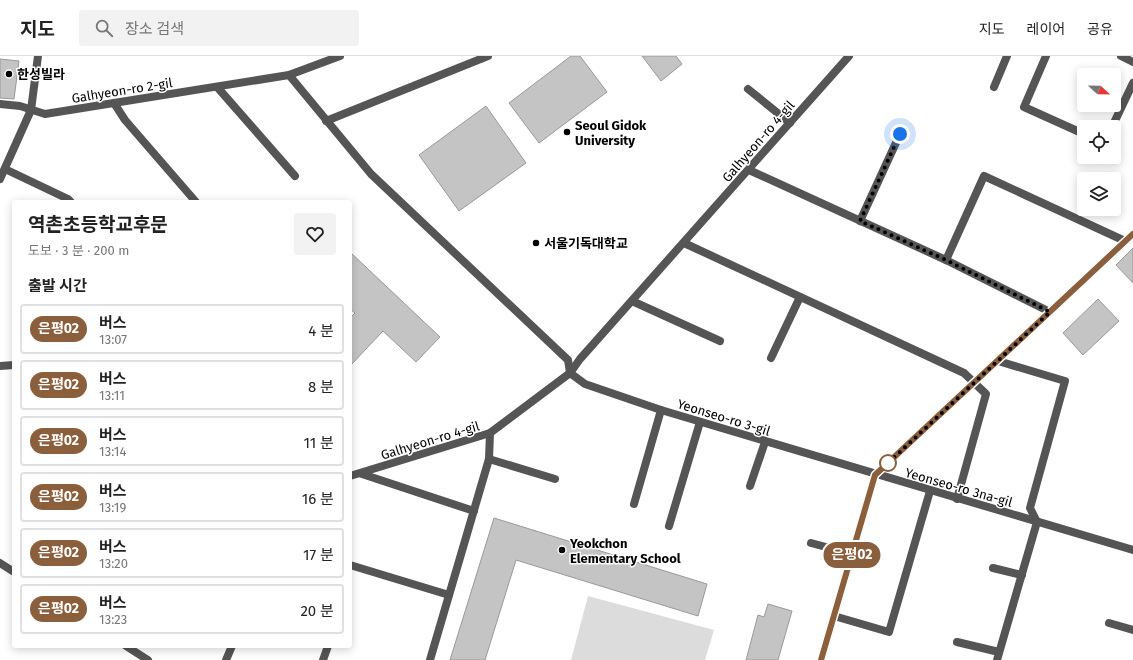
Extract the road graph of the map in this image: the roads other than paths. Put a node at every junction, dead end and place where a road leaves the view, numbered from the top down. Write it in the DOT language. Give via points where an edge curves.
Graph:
graph roads {
  1 [pos="38,56"];
  2 [pos="340,56"];
  3 [pos="488,56"];
  4 [pos="849,56"];
  5 [pos="1007,56"];
  6 [pos="1046,56"];
  7 [pos="1121,56"];
  8 [pos="1133,62"];
  9 [pos="289,75"];
  10 [pos="1133,83"];
  11 [pos="994,87"];
  12 [pos="218,88"];
  13 [pos="748,89"];
  14 [pos="114,103"];
  15 [pos="0,104"];
  16 [pos="31,110"];
  17 [pos="1115,120"];
  18 [pos="326,121"];
  19 [pos="790,123"];
  20 [pos="1077,131"];
  21 [pos="900,134"];
  22 [pos="5,169"];
  23 [pos="749,170"];
  24 [pos="295,176"];
  25 [pos="0,179"];
  26 [pos="69,200"];
  27 [pos="194,200"];
  28 [pos="860,221"];
  29 [pos="1133,234"];
  30 [pos="1125,241"];
  31 [pos="684,243"];
  32 [pos="946,260"];
  33 [pos="800,297"];
  34 [pos="632,301"];
  35 [pos="1050,312"];
  36 [pos="720,340"];
  37 [pos="771,358"];
  38 [pos="998,360"];
  39 [pos="12,365"];
  40 [pos="0,366"];
  41 [pos="570,373"];
  42 [pos="974,382"];
  43 [pos="660,410"];
  44 [pos="700,422"];
  45 [pos="490,433"];
  46 [pos="765,442"];
  47 [pos="489,459"];
  48 [pos="362,474"];
  49 [pos="875,475"];
  50 [pos="352,476"];
  51 [pos="555,479"];
  52 [pos="750,486"];
  53 [pos="930,491"];
  54 [pos="957,499"];
  55 [pos="634,504"];
  56 [pos="474,511"];
  57 [pos="1037,522"];
  58 [pos="669,526"];
  59 [pos="811,543"];
  60 [pos="1133,550"];
  61 [pos="852,554"];
  62 [pos="0,563"];
  63 [pos="352,566"];
  64 [pos="993,568"];
  65 [pos="12,571"];
  66 [pos="1022,575"];
  67 [pos="449,595"];
  68 [pos="834,616"];
  69 [pos="1109,623"];
  70 [pos="1133,630"];
  71 [pos="957,642"];
  72 [pos="129,648"];
  73 [pos="231,648"];
  74 [pos="327,648"];
  75 [pos="998,656"];
  76 [pos="148,660"];
  77 [pos="226,660"];
  78 [pos="323,660"];
  79 [pos="430,660"];
  80 [pos="821,660"];
  1 -- 16 [label="street"];
  2 -- 9 [label="street, Galhyeon-ro 2-gil"];
  3 -- 18 [label="street"];
  4 -- 19 [label="street, Galhyeon-ro 4-gil"];
  5 -- 11 [label="street"];
  6 -- 20 [label="street" via="1024,107"];
  7 -- 8 [label="street"];
  9 -- 12 [label="street, Galhyeon-ro 2-gil"];
  9 -- 18 [label="street"];
  10 -- 17 [label="street"];
  12 -- 14 [label="street, Galhyeon-ro 2-gil"];
  12 -- 24 [label="street"];
  13 -- 19 [label="street"];
  14 -- 16 [label="street, Galhyeon-ro 2-gil" via="45,114"];
  14 -- 27 [label="street" via="125,120"];
  15 -- 16 [label="street, Galhyeon-ro 2-gil"];
  16 -- 22 [label="street"];
  18 -- 41 [label="street" via="371,174 568,360"];
  19 -- 23 [label="street, Galhyeon-ro 4-gil"];
  21 -- 28 [label="street"];
  22 -- 25 [label="street"];
  22 -- 26 [label="street"];
  23 -- 28 [label="street"];
  23 -- 31 [label="street, Galhyeon-ro 4-gil"];
  28 -- 32 [label="street"];
  29 -- 30 [label="street"];
  30 -- 32 [label="street" via="984,176"];
  30 -- 35 [label="street"];
  31 -- 33 [label="street"];
  31 -- 34 [label="street, Galhyeon-ro 4-gil"];
  32 -- 35 [label="street"];
  33 -- 37 [label="street"];
  33 -- 42 [label="street" via="964,374"];
  34 -- 36 [label="street"];
  34 -- 41 [label="street, Galhyeon-ro 4-gil"];
  35 -- 38 [label="street"];
  38 -- 42 [label="street"];
  38 -- 57 [label="street" via="1065,381 1030,508"];
  39 -- 40 [label="street"];
  41 -- 43 [label="street, Yeonseo-ro 3-gil" via="585,384"];
  41 -- 45 [label="street, Galhyeon-ro 4-gil"];
  42 -- 49 [label="street"];
  42 -- 54 [label="street" via="986,394"];
  43 -- 44 [label="street, Yeonseo-ro 3-gil"];
  43 -- 55 [label="street"];
  44 -- 46 [label="street, Yeonseo-ro 3-gil"];
  44 -- 58 [label="street"];
  45 -- 47 [label="street"];
  45 -- 48 [label="street, Galhyeon-ro 4-gil"];
  46 -- 49 [label="street, Yeonseo-ro 3-gil"];
  46 -- 52 [label="street"];
  47 -- 51 [label="street"];
  47 -- 56 [label="street"];
  48 -- 50 [label="street, Galhyeon-ro 4-gil"];
  48 -- 56 [label="street"];
  49 -- 53 [label="street, Yeonseo-ro 3na-gil"];
  49 -- 61 [label="street"];
  53 -- 54 [label="street, Yeonseo-ro 3na-gil"];
  53 -- 68 [label="street" via="889,632"];
  54 -- 57 [label="street, Yeonseo-ro 3na-gil"];
  56 -- 67 [label="street"];
  57 -- 60 [label="street, Yeonseo-ro 3na-gil"];
  57 -- 66 [label="street"];
  59 -- 61 [label="street"];
  61 -- 68 [label="street"];
  62 -- 65 [label="street"];
  63 -- 67 [label="street"];
  64 -- 66 [label="street"];
  66 -- 75 [label="street"];
  67 -- 79 [label="street"];
  68 -- 80 [label="street"];
  69 -- 70 [label="street"];
  71 -- 75 [label="street"];
  72 -- 76 [label="street"];
  73 -- 77 [label="street"];
  74 -- 78 [label="street"];
}
